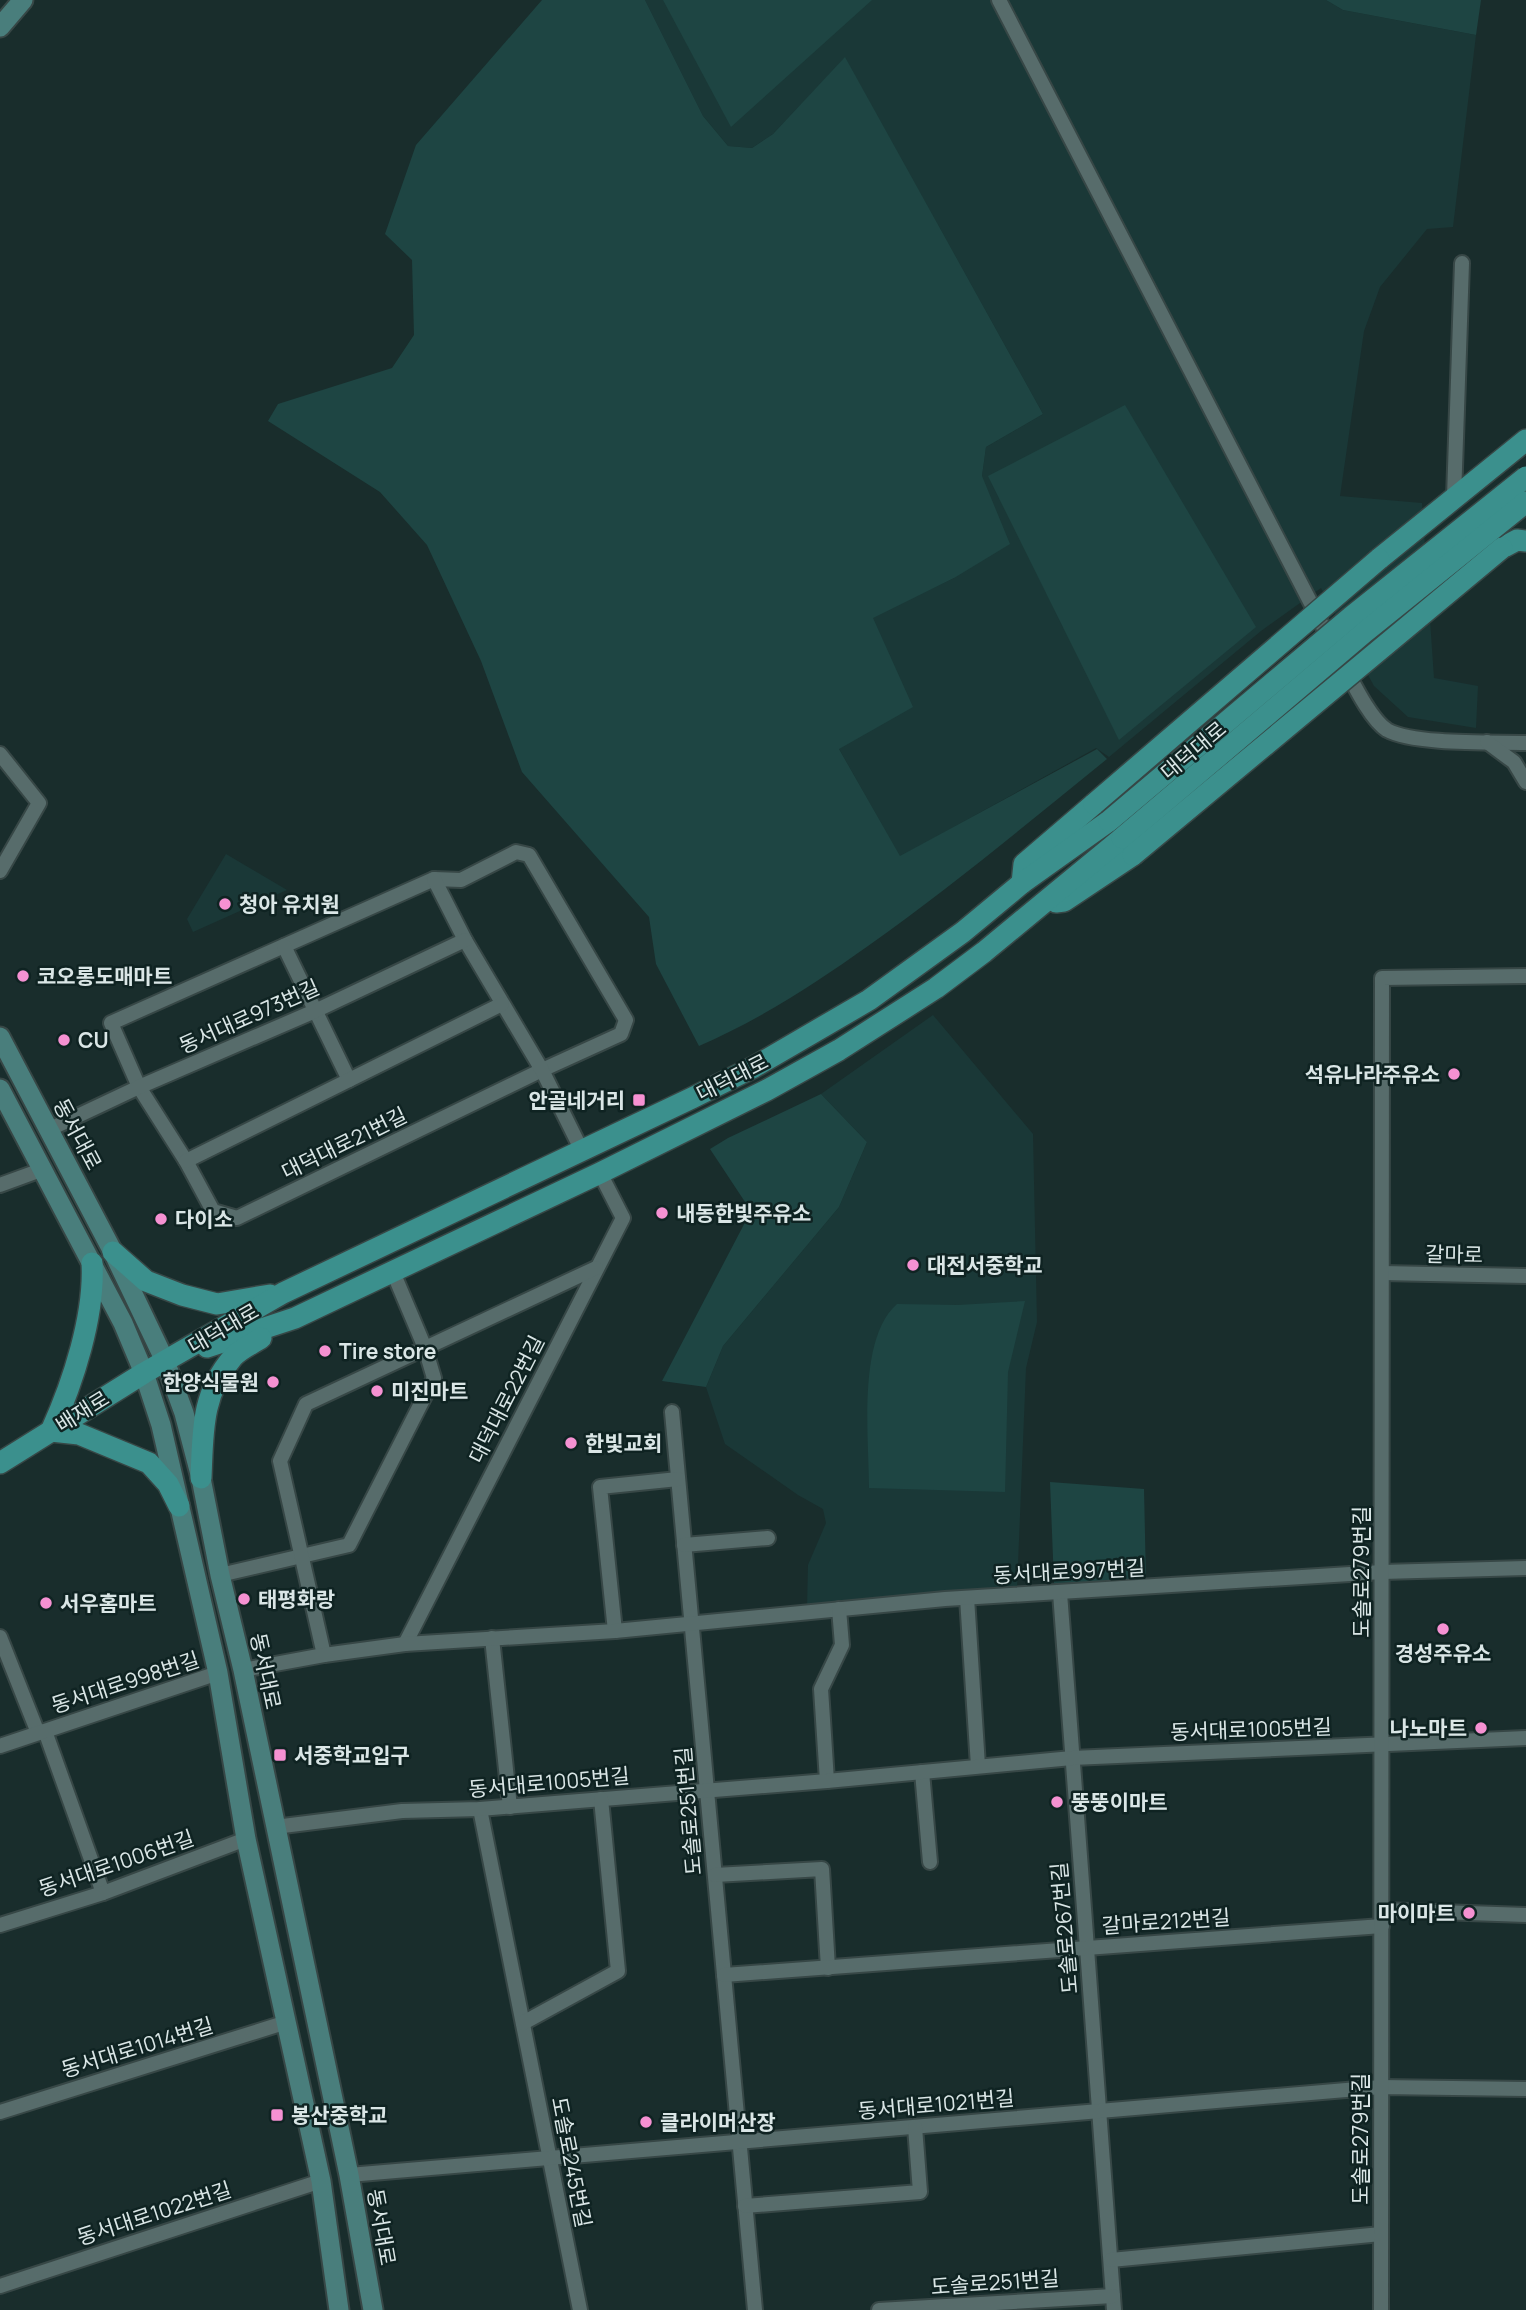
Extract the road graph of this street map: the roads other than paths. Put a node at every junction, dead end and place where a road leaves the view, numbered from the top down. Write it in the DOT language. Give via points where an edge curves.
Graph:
graph roads {
  1 [pos="23,0"];
  2 [pos="999,0"];
  3 [pos="0,27"];
  4 [pos="1462,263"];
  5 [pos="1526,440"];
  6 [pos="1526,477"];
  7 [pos="1454,497"];
  8 [pos="1526,502"];
  9 [pos="1526,541"];
  10 [pos="1486,742"];
  11 [pos="1526,743"];
  12 [pos="0,754"];
  13 [pos="1526,782"];
  14 [pos="1128,846"];
  15 [pos="0,871"];
  16 [pos="434,879"];
  17 [pos="1022,883"];
  18 [pos="464,940"];
  19 [pos="284,946"];
  20 [pos="1526,976"];
  21 [pos="502,1004"];
  22 [pos="316,1011"];
  23 [pos="0,1037"];
  24 [pos="542,1070"];
  25 [pos="349,1080"];
  26 [pos="139,1087"];
  27 [pos="0,1089"];
  28 [pos="50,1129"];
  29 [pos="582,1151"];
  30 [pos="186,1161"];
  31 [pos="41,1170"];
  32 [pos="600,1173"];
  33 [pos="0,1185"];
  34 [pos="113,1252"];
  35 [pos="92,1263"];
  36 [pos="596,1268"];
  37 [pos="393,1272"];
  38 [pos="1382,1273"];
  39 [pos="1526,1276"];
  40 [pos="283,1293"];
  41 [pos="295,1318"];
  42 [pos="425,1348"];
  43 [pos="165,1361"];
  44 [pos="144,1373"];
  45 [pos="672,1412"];
  46 [pos="51,1431"];
  47 [pos="0,1463"];
  48 [pos="201,1478"];
  49 [pos="678,1479"];
  50 [pos="179,1506"];
  51 [pos="768,1538"];
  52 [pos="684,1545"];
  53 [pos="302,1556"];
  54 [pos="1526,1568"];
  55 [pos="1382,1572"];
  56 [pos="220,1575"];
  57 [pos="1060,1593"];
  58 [pos="967,1598"];
  59 [pos="839,1609"];
  60 [pos="692,1625"];
  61 [pos="615,1631"];
  62 [pos="0,1637"];
  63 [pos="492,1638"];
  64 [pos="405,1644"];
  65 [pos="324,1655"];
  66 [pos="243,1670"];
  67 [pos="218,1674"];
  68 [pos="42,1732"];
  69 [pos="1526,1738"];
  70 [pos="1382,1745"];
  71 [pos="0,1746"];
  72 [pos="1072,1758"];
  73 [pos="978,1766"];
  74 [pos="922,1772"];
  75 [pos="827,1781"];
  76 [pos="707,1790"];
  77 [pos="601,1799"];
  78 [pos="510,1807"];
  79 [pos="480,1809"];
  80 [pos="275,1827"];
  81 [pos="246,1839"];
  82 [pos="930,1862"];
  83 [pos="715,1875"];
  84 [pos="103,1893"];
  85 [pos="1381,1910"];
  86 [pos="1526,1915"];
  87 [pos="0,1926"];
  88 [pos="1382,1926"];
  89 [pos="1086,1948"];
  90 [pos="828,1968"];
  91 [pos="724,1975"];
  92 [pos="287,2022"];
  93 [pos="523,2023"];
  94 [pos="1381,2087"];
  95 [pos="1526,2089"];
  96 [pos="1101,2111"];
  97 [pos="0,2112"];
  98 [pos="915,2127"];
  99 [pos="739,2141"];
  100 [pos="550,2158"];
  101 [pos="349,2175"];
  102 [pos="321,2181"];
  103 [pos="745,2206"];
  104 [pos="1381,2234"];
  105 [pos="1111,2260"];
  106 [pos="0,2286"];
  107 [pos="1114,2303"];
  108 [pos="339,2310"];
  109 [pos="373,2310"];
  110 [pos="580,2310"];
  111 [pos="755,2310"];
  112 [pos="879,2310"];
  113 [pos="1381,2310"];
  1 -- 3 [label="street"];
  2 -- 10 [label="street" via="1358,692 1386,729 1412,738"];
  4 -- 7 [label="street"];
  5 -- 7 [label="main road"];
  6 -- 17 [label="main road, 대덕대로, bridge" via="1109,821"];
  7 -- 17 [label="main road, bridge" via="1024,864"];
  8 -- 14 [label="main road, 대덕대로, bridge" via="1366,631"];
  9 -- 14 [label="main road, bridge" via="1502,548"];
  10 -- 11 [label="street"];
  10 -- 13 [label="street" via="1514,762"];
  12 -- 15 [label="street" via="39,803"];
  14 -- 32 [label="main road, 대덕대로" via="1040,903 984,952 886,1022 767,1090"];
  16 -- 18 [label="street"];
  16 -- 19 [label="street, 대덕대로21번길"];
  16 -- 24 [label="street, 대덕대로21번길" via="461,880 516,852 530,855 626,1020 621,1034"];
  17 -- 29 [label="main road, 대덕대로" via="869,1000 754,1067"];
  18 -- 21 [label="street"];
  18 -- 22 [label="street, 동서대로973번길"];
  19 -- 22 [label="street"];
  19 -- 26 [label="street, 대덕대로21번길" via="111,1023"];
  20 -- 38 [label="street, 도솔로279번길" via="1382,978"];
  21 -- 24 [label="street"];
  21 -- 25 [label="street"];
  22 -- 25 [label="street"];
  22 -- 26 [label="street, 동서대로973번길"];
  23 -- 28 [label="street, 동서대로"];
  24 -- 29 [label="street"];
  24 -- 30 [label="street, 대덕대로21번길" via="237,1218 213,1211"];
  25 -- 30 [label="street"];
  26 -- 28 [label="street, 동서대로973번길"];
  26 -- 30 [label="street, 대덕대로21번길"];
  27 -- 31 [label="street"];
  28 -- 34 [label="street, 동서대로"];
  29 -- 40 [label="main road, 대덕대로"];
  31 -- 33 [label="street"];
  31 -- 35 [label="street"];
  32 -- 36 [label="street, 대덕대로22번길" via="623,1218"];
  32 -- 37 [label="main road, 대덕대로"];
  34 -- 40 [label="main road" via="146,1281 217,1304"];
  34 -- 43 [label="street, 동서대로"];
  35 -- 44 [label="street"];
  35 -- 46 [label="main road" via="89,1311 67,1397"];
  36 -- 42 [label="street"];
  36 -- 64 [label="street, 대덕대로22번길"];
  37 -- 41 [label="main road, 대덕대로"];
  37 -- 42 [label="street"];
  38 -- 39 [label="street, 갈마로"];
  38 -- 55 [label="street, 도솔로279번길"];
  40 -- 43 [label="main road, 대덕대로"];
  41 -- 43 [label="main road, 대덕대로"];
  41 -- 48 [label="main road" via="235,1355 215,1384 204,1415"];
  42 -- 53 [label="street" via="434,1378 349,1545"];
  42 -- 53 [label="street" via="306,1404 280,1461"];
  43 -- 44 [label="main road, 배재로"];
  43 -- 48 [label="street, 동서대로"];
  44 -- 46 [label="main road, 배재로"];
  44 -- 50 [label="street"];
  45 -- 49 [label="street, 도솔로251번길"];
  46 -- 47 [label="main road, 배재로"];
  46 -- 50 [label="main road" via="79,1434 149,1463 168,1484"];
  48 -- 56 [label="street, 동서대로"];
  49 -- 52 [label="street, 도솔로251번길"];
  49 -- 61 [label="street" via="600,1487"];
  50 -- 67 [label="street"];
  51 -- 52 [label="street"];
  52 -- 60 [label="street, 도솔로251번길"];
  53 -- 56 [label="street"];
  53 -- 65 [label="street"];
  54 -- 55 [label="street, 동서대로997번길"];
  55 -- 57 [label="street, 동서대로997번길"];
  55 -- 70 [label="street, 도솔로279번길"];
  56 -- 66 [label="street, 동서대로"];
  57 -- 58 [label="street, 동서대로997번길"];
  57 -- 72 [label="street, 도솔로267번길"];
  58 -- 59 [label="street, 동서대로997번길"];
  58 -- 73 [label="street"];
  59 -- 60 [label="street, 동서대로997번길"];
  59 -- 75 [label="street" via="842,1645 821,1689"];
  60 -- 61 [label="street, 동서대로997번길"];
  60 -- 76 [label="street, 도솔로251번길"];
  61 -- 63 [label="street, 동서대로997번길"];
  62 -- 68 [label="street"];
  63 -- 64 [label="street, 동서대로997번길"];
  63 -- 78 [label="street"];
  64 -- 65 [label="street, 동서대로997번길"];
  65 -- 66 [label="street, 동서대로997번길"];
  66 -- 80 [label="street, 동서대로"];
  67 -- 68 [label="street, 동서대로998번길"];
  67 -- 81 [label="street"];
  68 -- 71 [label="street, 동서대로998번길"];
  68 -- 84 [label="street, 동서대로998번길"];
  69 -- 70 [label="street, 동서대로1005번길"];
  70 -- 72 [label="street, 동서대로1005번길"];
  70 -- 85 [label="street, 도솔로279번길"];
  72 -- 73 [label="street, 동서대로1005번길"];
  72 -- 89 [label="street, 도솔로267번길"];
  73 -- 74 [label="street, 동서대로1005번길"];
  74 -- 75 [label="street, 동서대로1005번길"];
  74 -- 82 [label="street"];
  75 -- 76 [label="street, 동서대로1005번길"];
  76 -- 77 [label="street, 동서대로1005번길"];
  76 -- 83 [label="street, 도솔로251번길"];
  77 -- 78 [label="street, 동서대로1005번길"];
  77 -- 93 [label="street" via="618,1971"];
  78 -- 79 [label="street, 동서대로1005번길"];
  79 -- 80 [label="street, 동서대로1005번길" via="402,1811"];
  79 -- 93 [label="street, 도솔로245번길"];
  80 -- 101 [label="street, 동서대로"];
  81 -- 84 [label="street, 동서대로1006번길"];
  81 -- 92 [label="street"];
  83 -- 90 [label="street" via="822,1869"];
  83 -- 91 [label="street, 도솔로251번길"];
  84 -- 87 [label="street, 동서대로1006번길"];
  85 -- 86 [label="street"];
  85 -- 88 [label="street, 도솔로279번길"];
  88 -- 89 [label="street, 갈마로212번길"];
  88 -- 94 [label="street, 도솔로279번길"];
  89 -- 90 [label="street, 갈마로212번길"];
  89 -- 96 [label="street, 도솔로267번길"];
  90 -- 91 [label="street, 갈마로212번길"];
  91 -- 99 [label="street, 도솔로251번길"];
  92 -- 97 [label="street, 동서대로1014번길"];
  92 -- 102 [label="street"];
  93 -- 100 [label="street, 도솔로245번길"];
  94 -- 95 [label="street, 동서대로1021번길"];
  94 -- 96 [label="street, 동서대로1021번길"];
  94 -- 104 [label="street, 도솔로279번길"];
  96 -- 98 [label="street, 동서대로1021번길"];
  96 -- 105 [label="street, 도솔로267번길"];
  98 -- 99 [label="street, 동서대로1021번길"];
  98 -- 103 [label="street" via="920,2192"];
  99 -- 100 [label="street, 동서대로1021번길"];
  99 -- 103 [label="street, 도솔로251번길"];
  100 -- 101 [label="street, 동서대로1021번길"];
  100 -- 110 [label="street, 도솔로245번길"];
  101 -- 109 [label="street, 동서대로"];
  102 -- 106 [label="street, 동서대로1022번길"];
  102 -- 108 [label="street"];
  103 -- 111 [label="street, 도솔로251번길"];
  104 -- 105 [label="street"];
  104 -- 113 [label="street, 도솔로279번길"];
  105 -- 107 [label="street, 도솔로267번길"];
  107 -- 112 [label="street, 도솔로251번길"];
}
